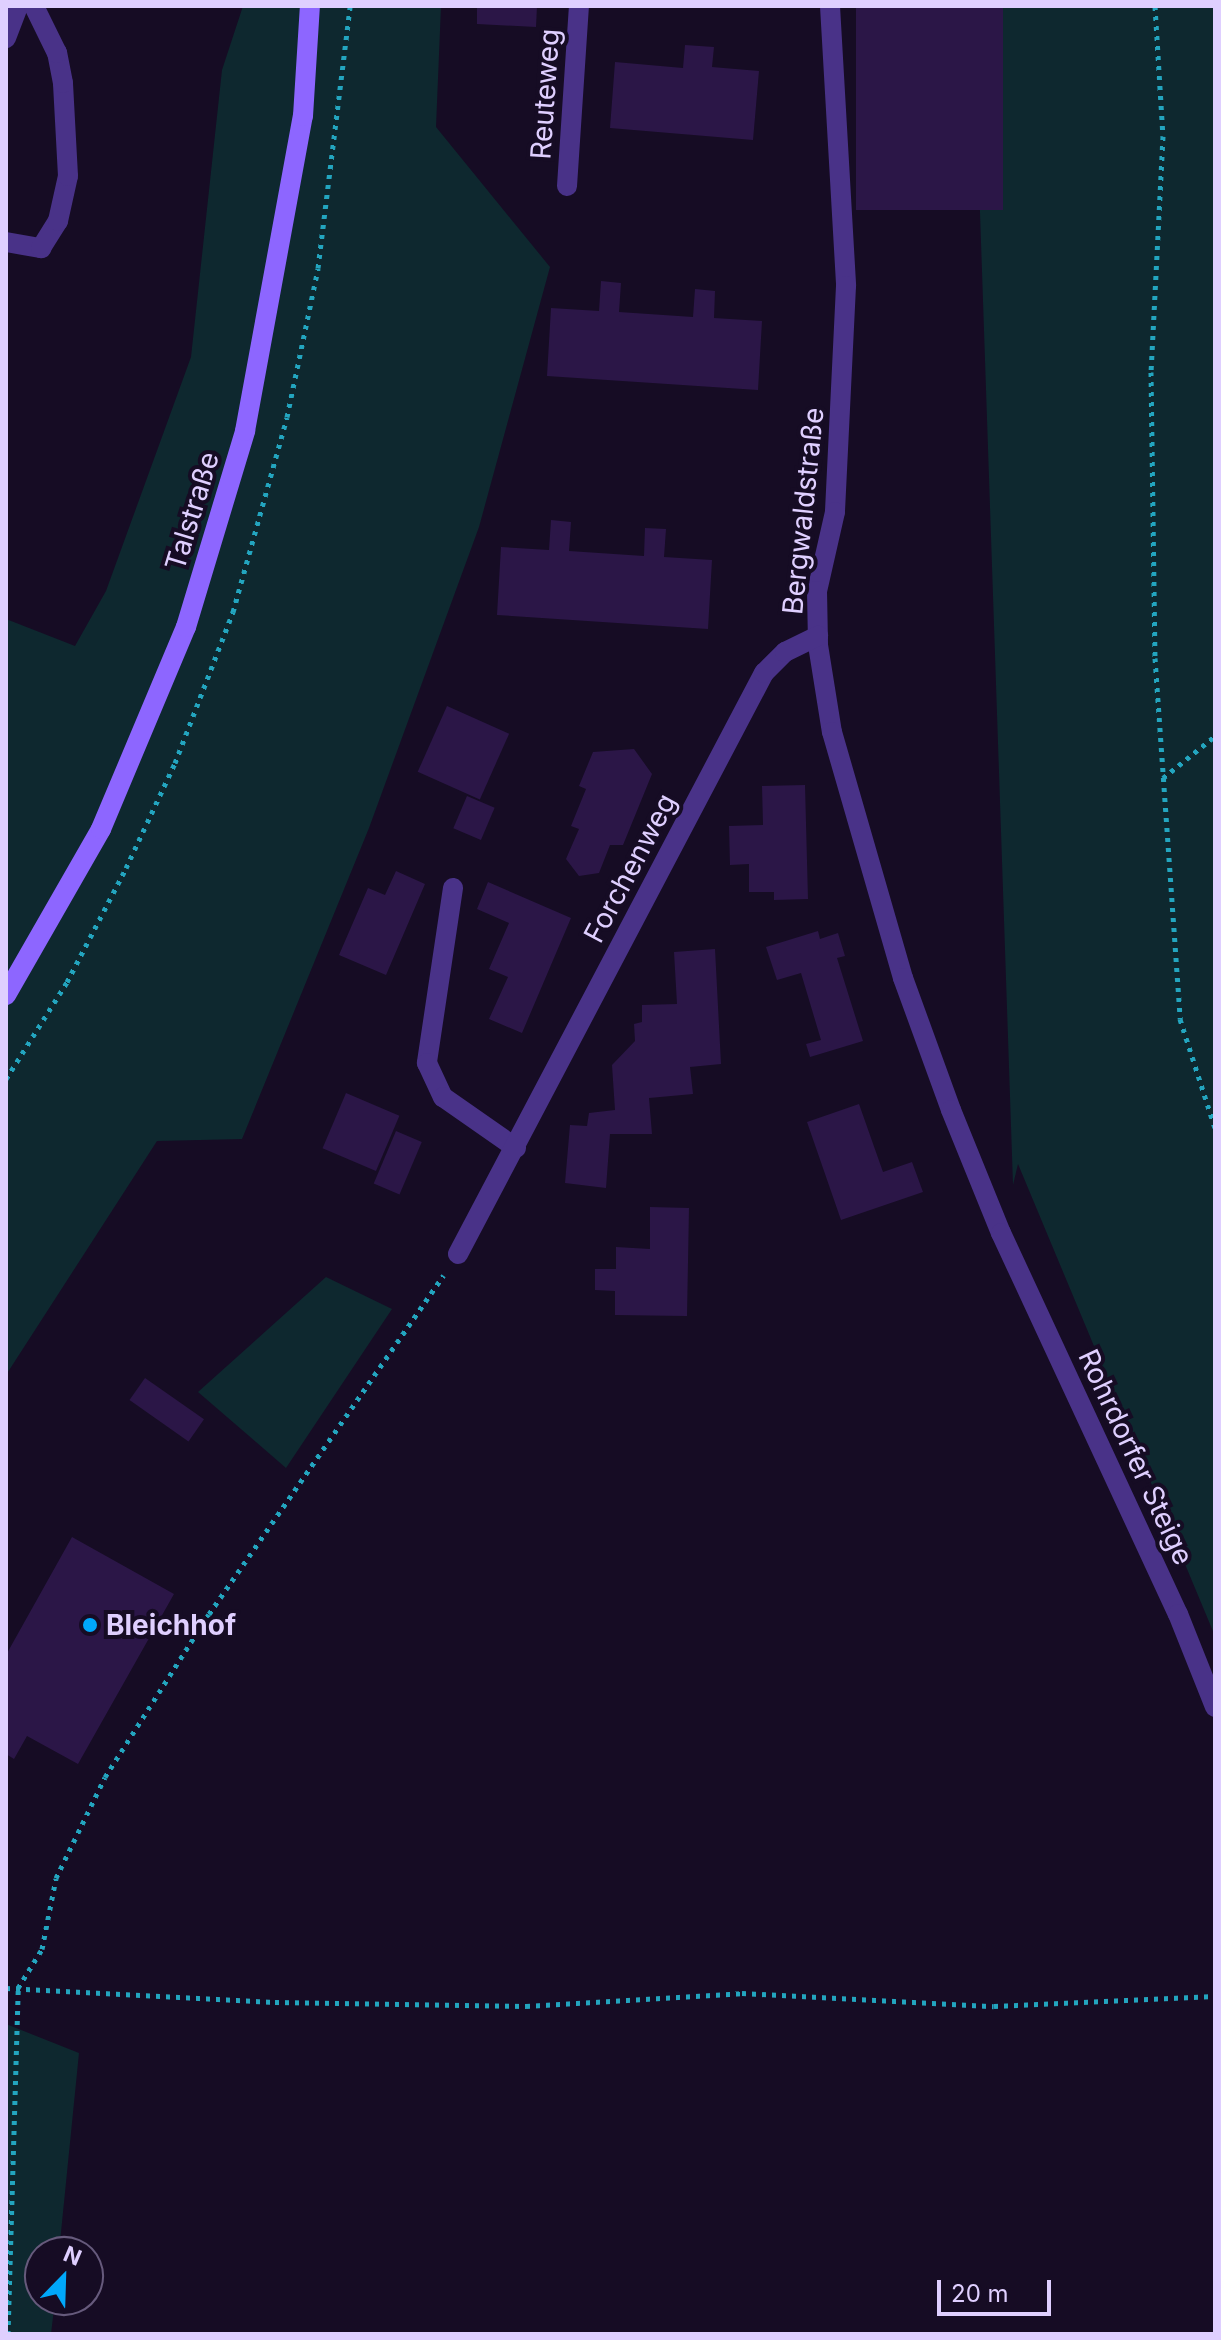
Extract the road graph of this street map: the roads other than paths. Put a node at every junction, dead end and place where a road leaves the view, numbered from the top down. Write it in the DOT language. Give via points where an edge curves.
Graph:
graph roads {
  1 [pos="18,6"];
  2 [pos="34,6"];
  3 [pos="310,6"];
  4 [pos="579,6"];
  5 [pos="830,6"];
  6 [pos="6,38"];
  7 [pos="567,186"];
  8 [pos="6,242"];
  9 [pos="818,636"];
  10 [pos="453,888"];
  11 [pos="6,995"];
  12 [pos="516,1148"];
  13 [pos="1001,1233"];
  14 [pos="458,1254"];
  15 [pos="1215,1707"];
  1 -- 6 [label="street"];
  2 -- 8 [label="street" via="52,41 63,83 68,176 58,221 41,248"];
  3 -- 11 [label="main road, Talstraße" via="303,116 245,431 186,627 101,829"];
  4 -- 7 [label="street, Reuteweg"];
  5 -- 9 [label="street, Bergwaldstraße" via="846,286 845,363 835,512 817,591"];
  9 -- 12 [label="street, Forchenweg" via="785,652 764,673"];
  9 -- 13 [label="street, Bergwaldstraße" via="832,732 903,978"];
  10 -- 12 [label="street" via="427,1063 443,1097"];
  12 -- 14 [label="street, Forchenweg"];
  13 -- 15 [label="street, Rohrdorfer Steige" via="1178,1614"];
}
